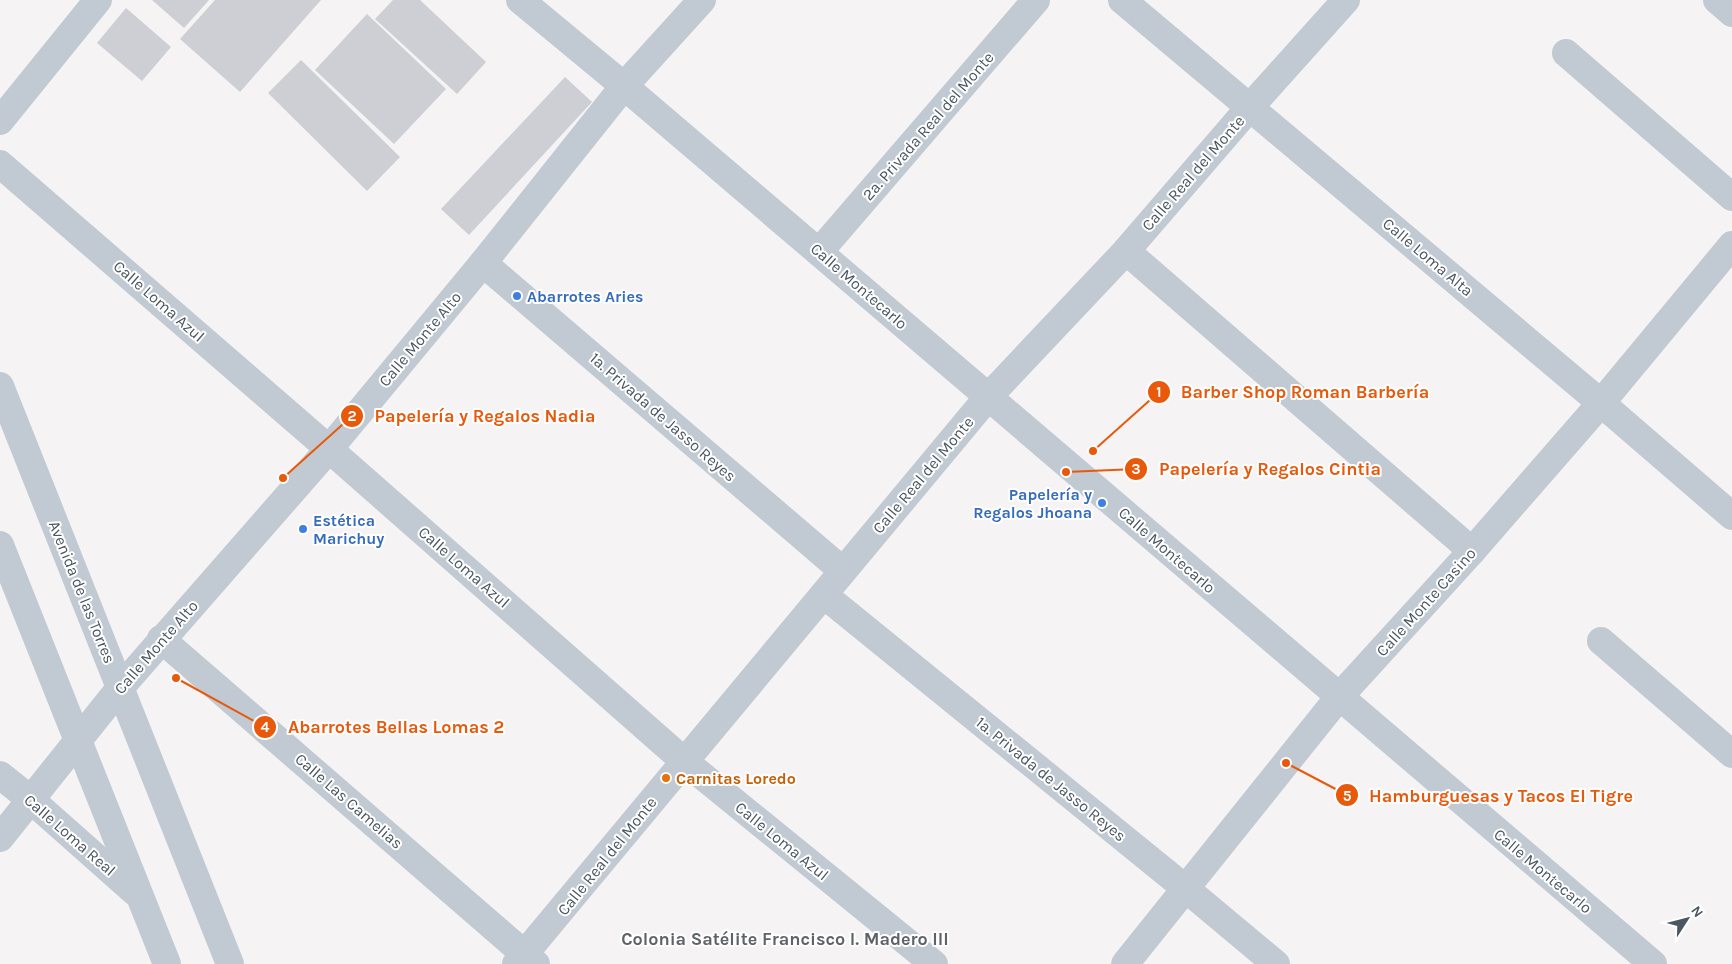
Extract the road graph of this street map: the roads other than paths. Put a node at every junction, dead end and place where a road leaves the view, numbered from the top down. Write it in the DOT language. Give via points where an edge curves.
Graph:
graph roads {
  1 [pos="98,0"];
  2 [pos="520,0"];
  3 [pos="702,0"];
  4 [pos="1036,0"];
  5 [pos="1122,0"];
  6 [pos="1346,0"];
  7 [pos="1717,0"];
  8 [pos="1732,13"];
  9 [pos="1566,53"];
  10 [pos="624,86"];
  11 [pos="1250,107"];
  12 [pos="0,121"];
  13 [pos="0,164"];
  14 [pos="1732,197"];
  15 [pos="1732,245"];
  16 [pos="1126,251"];
  17 [pos="820,252"];
  18 [pos="483,263"];
  19 [pos="0,386"];
  20 [pos="988,397"];
  21 [pos="1601,403"];
  22 [pos="329,449"];
  23 [pos="1732,516"];
  24 [pos="0,545"];
  25 [pos="1472,551"];
  26 [pos="843,571"];
  27 [pos="824,595"];
  28 [pos="161,639"];
  29 [pos="1601,641"];
  30 [pos="120,688"];
  31 [pos="1339,697"];
  32 [pos="78,740"];
  33 [pos="1732,754"];
  34 [pos="684,761"];
  35 [pos="0,775"];
  36 [pos="30,799"];
  37 [pos="0,838"];
  38 [pos="1185,888"];
  39 [pos="140,896"];
  40 [pos="526,961"];
  41 [pos="168,964"];
  42 [pos="230,964"];
  43 [pos="934,964"];
  44 [pos="1125,964"];
  45 [pos="1276,964"];
  46 [pos="1653,964"];
  1 -- 12 [label="street"];
  2 -- 10 [label="street, Calle Montecarlo"];
  3 -- 10 [label="street, Calle Monte Alto"];
  4 -- 17 [label="street, 2a. Privada Real del Monte"];
  5 -- 11 [label="street, Calle Loma Alta"];
  6 -- 11 [label="street, Calle Real del Monte"];
  7 -- 8 [label="street"];
  9 -- 14 [label="street"];
  10 -- 17 [label="street, Calle Montecarlo"];
  10 -- 18 [label="street, Calle Monte Alto"];
  11 -- 16 [label="street, Calle Real del Monte"];
  11 -- 21 [label="street, Calle Loma Alta"];
  13 -- 22 [label="street, Calle Loma Azul"];
  15 -- 21 [label="street, Calle Monte Casino"];
  16 -- 20 [label="street, Calle Real del Monte"];
  16 -- 25 [label="street"];
  17 -- 20 [label="street, Calle Montecarlo"];
  18 -- 22 [label="street, Calle Monte Alto"];
  18 -- 26 [label="street, 1a. Privada de Jasso Reyes"];
  19 -- 30 [label="street, Avenida de las Torres"];
  20 -- 26 [label="street, Calle Real del Monte"];
  20 -- 31 [label="street, Calle Montecarlo"];
  21 -- 23 [label="street, Calle Loma Alta"];
  21 -- 25 [label="street, Calle Monte Casino"];
  22 -- 28 [label="street, Calle Monte Alto"];
  22 -- 34 [label="street, Calle Loma Azul"];
  24 -- 32 [label="street"];
  25 -- 31 [label="street, Calle Monte Casino"];
  26 -- 27 [label="street, Calle Real del Monte"];
  27 -- 34 [label="street, Calle Real del Monte"];
  27 -- 38 [label="street, 1a. Privada de Jasso Reyes"];
  28 -- 30 [label="street, Calle Monte Alto"];
  28 -- 40 [label="street, Calle Las Camelias"];
  29 -- 33 [label="street"];
  30 -- 32 [label="street, Calle Monte Alto"];
  30 -- 42 [label="street, Avenida de las Torres"];
  31 -- 38 [label="street, Calle Monte Casino"];
  31 -- 46 [label="street, Calle Montecarlo"];
  32 -- 36 [label="street, Calle Monte Alto"];
  32 -- 39 [label="street"];
  34 -- 40 [label="street, Calle Real del Monte"];
  34 -- 43 [label="street, Calle Loma Azul"];
  35 -- 36 [label="street, Calle Loma Real"];
  36 -- 37 [label="street, Calle Monte Alto"];
  36 -- 39 [label="street, Calle Loma Real"];
  38 -- 44 [label="street, Calle Monte Casino"];
  38 -- 45 [label="street, 1a. Privada de Jasso Reyes"];
  39 -- 41 [label="street"];
}
